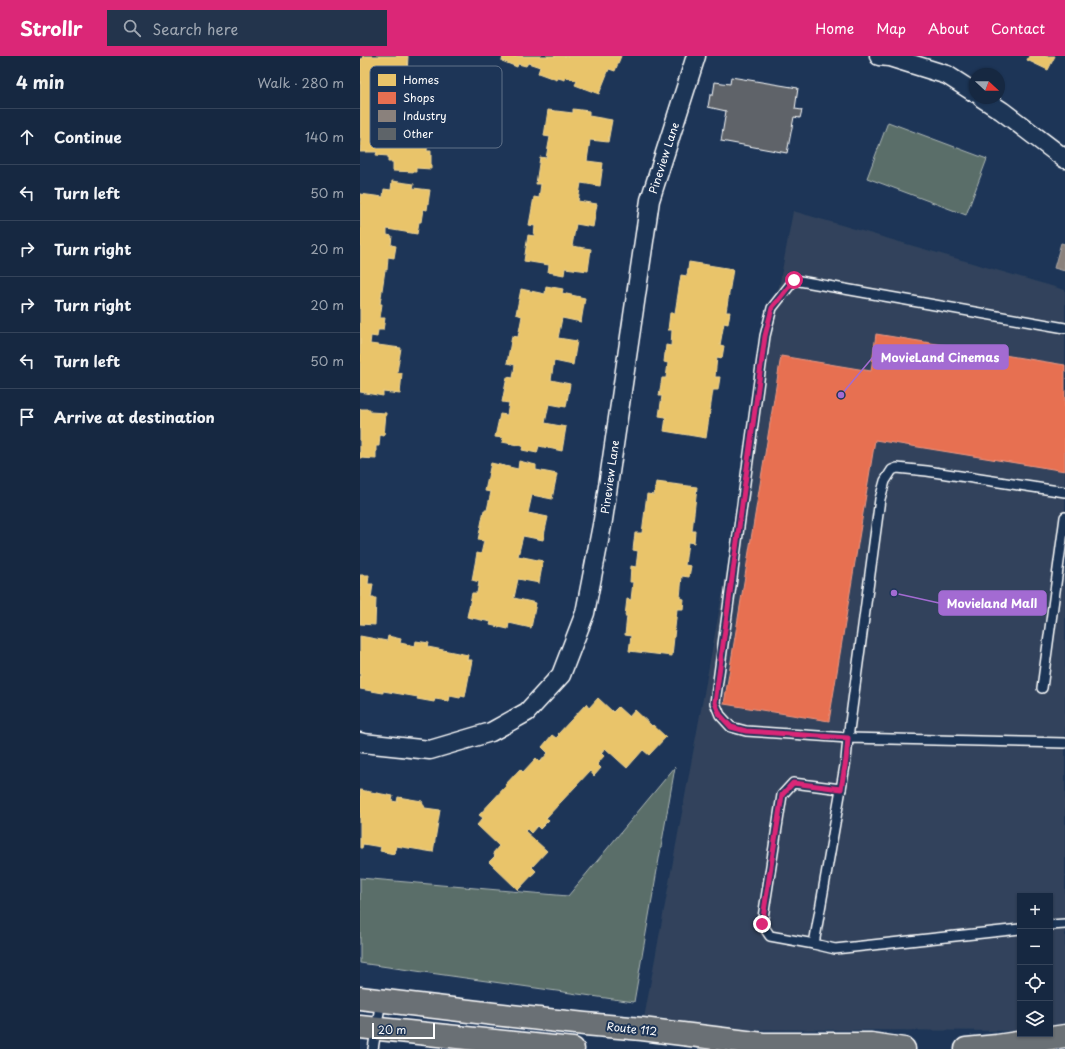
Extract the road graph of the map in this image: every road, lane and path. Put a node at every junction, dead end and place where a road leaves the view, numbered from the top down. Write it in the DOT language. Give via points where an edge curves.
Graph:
graph roads {
  1 [pos="696,56"];
  2 [pos="879,56"];
  3 [pos="969,89"];
  4 [pos="991,104"];
  5 [pos="1065,159"];
  6 [pos="1065,328"];
  7 [pos="1065,492"];
  8 [pos="1065,517"];
  9 [pos="1042,688"];
  10 [pos="848,738"];
  11 [pos="360,742"];
  12 [pos="1065,743"];
  13 [pos="841,789"];
  14 [pos="1065,924"];
  15 [pos="1053,925"];
  16 [pos="1017,929"];
  17 [pos="814,944"];
  18 [pos="371,999"];
  19 [pos="370,1035"];
  20 [pos="1065,1036"];
  21 [pos="573,1049"];
  22 [pos="904,1049"];
  23 [pos="966,1049"];
  1 -- 11 [label="street, Pineview Lane" via="650,200 603,520 585,613 561,675 527,712 491,732 430,750"];
  2 -- 3 [label="street" via="947,75"];
  4 -- 5 [label="street"];
  6 -- 10 [label="lane" via="794,280 772,308 764,344 715,703 720,715 731,727 746,731"];
  7 -- 10 [label="lane" via="927,471 897,468 892,470 880,499"];
  8 -- 9 [label="lane"];
  10 -- 12 [label="lane"];
  10 -- 13 [label="lane"];
  13 -- 17 [label="lane"];
  13 -- 17 [label="lane" via="793,783 782,795 762,924 770,936"];
  14 -- 15 [label="lane"];
  16 -- 17 [label="lane" via="835,949"];
  18 -- 19 [label="lane"];
  18 -- 22 [label="main road, Route 112" via="763,1044 871,1044"];
  19 -- 21 [label="main road"];
  20 -- 23 [label="main road"];
}
